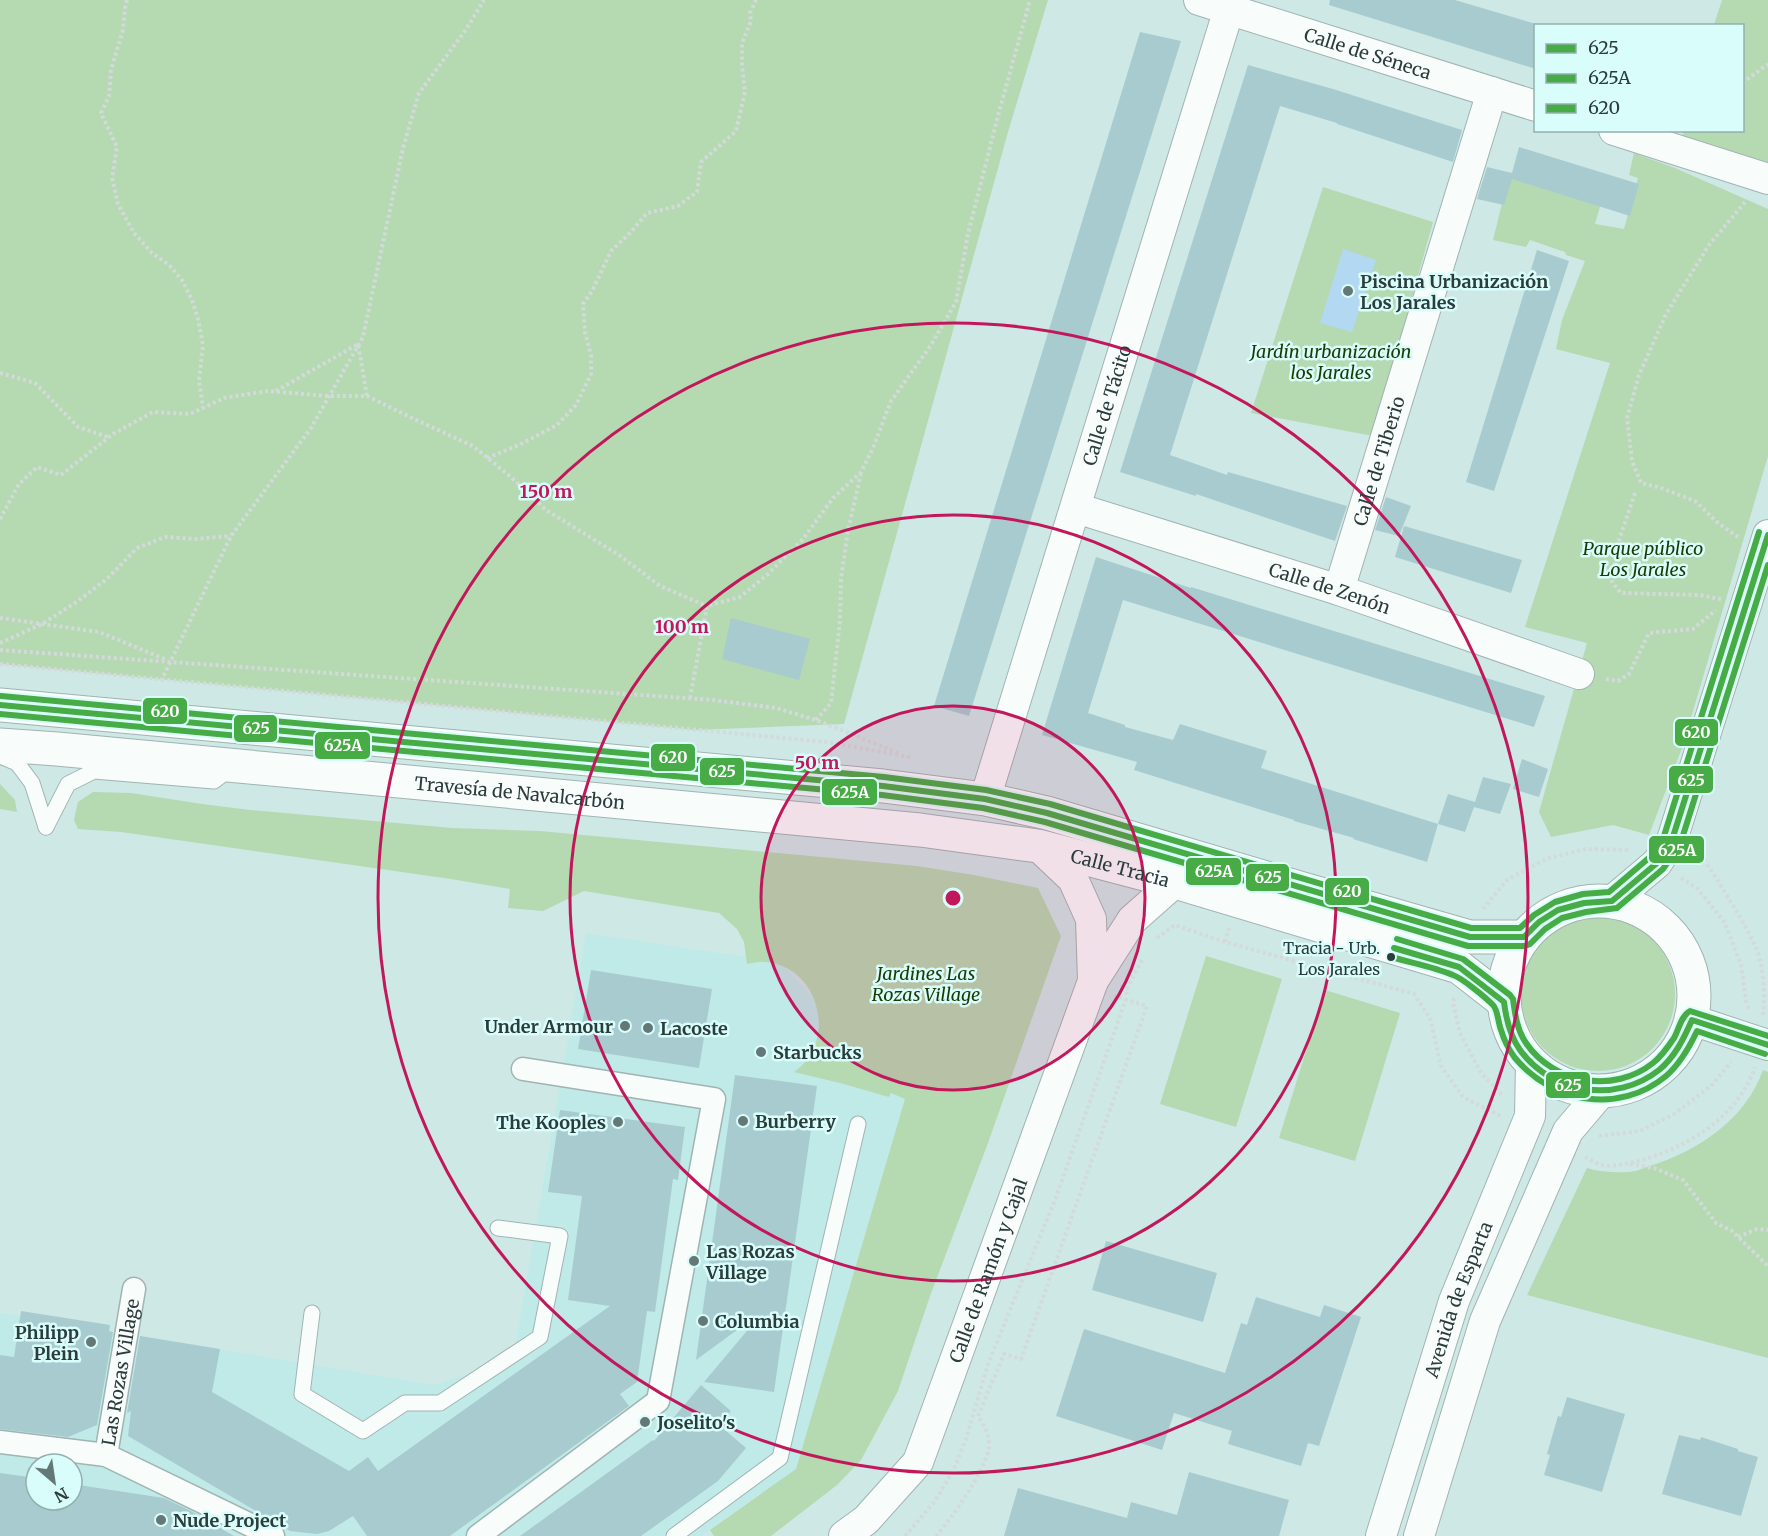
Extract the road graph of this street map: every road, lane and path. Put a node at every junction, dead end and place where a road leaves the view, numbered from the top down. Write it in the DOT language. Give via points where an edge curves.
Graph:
graph roads {
  1 [pos="127,0"];
  2 [pos="484,0"];
  3 [pos="756,0"];
  4 [pos="1030,0"];
  5 [pos="1199,0"];
  6 [pos="1229,9"];
  7 [pos="1768,64"];
  8 [pos="1744,82"];
  9 [pos="1492,92"];
  10 [pos="1534,105"];
  11 [pos="1620,132"];
  12 [pos="1768,179"];
  13 [pos="1747,200"];
  14 [pos="358,344"];
  15 [pos="0,373"];
  16 [pos="276,391"];
  17 [pos="329,396"];
  18 [pos="367,396"];
  19 [pos="203,408"];
  20 [pos="108,437"];
  21 [pos="488,458"];
  22 [pos="861,472"];
  23 [pos="1635,493"];
  24 [pos="1076,508"];
  25 [pos="0,519"];
  26 [pos="1722,525"];
  27 [pos="231,536"];
  28 [pos="1768,536"];
  29 [pos="1339,590"];
  30 [pos="707,606"];
  31 [pos="0,618"];
  32 [pos="42,624"];
  33 [pos="0,643"];
  34 [pos="0,650"];
  35 [pos="170,662"];
  36 [pos="1579,674"];
  37 [pos="161,681"];
  38 [pos="690,698"];
  39 [pos="0,705"];
  40 [pos="816,720"];
  41 [pos="0,745"];
  42 [pos="0,756"];
  43 [pos="910,758"];
  44 [pos="233,766"];
  45 [pos="985,800"];
  46 [pos="1038,846"];
  47 [pos="1657,862"];
  48 [pos="1175,882"];
  49 [pos="1612,901"];
  50 [pos="1470,937"];
  51 [pos="1524,937"];
  52 [pos="1459,968"];
  53 [pos="1092,984"];
  54 [pos="1127,988"];
  55 [pos="1126,999"];
  56 [pos="1504,1002"];
  57 [pos="1692,1020"];
  58 [pos="1765,1044"];
  59 [pos="1531,1063"];
  60 [pos="524,1070"];
  61 [pos="1602,1091"];
  62 [pos="1530,1116"];
  63 [pos="858,1124"];
  64 [pos="1568,1131"];
  65 [pos="1626,1164"];
  66 [pos="498,1228"];
  67 [pos="1768,1230"];
  68 [pos="1738,1238"];
  69 [pos="1768,1266"];
  70 [pos="134,1289"];
  71 [pos="312,1313"];
  72 [pos="0,1442"];
  73 [pos="106,1455"];
  74 [pos="273,1536"];
  75 [pos="478,1536"];
  76 [pos="674,1536"];
  77 [pos="844,1536"];
  78 [pos="905,1536"];
  79 [pos="936,1536"];
  80 [pos="1381,1536"];
  81 [pos="1419,1536"];
  1 -- 19 [label="path" via="109,96 101,113 117,147 112,178 118,204 134,233 170,266 192,300 202,345 198,380"];
  2 -- 14 [label="path" via="419,93 403,148 363,337"];
  3 -- 21 [label="path" via="742,44 745,92 736,131 701,162 697,192 678,206 647,213 611,251 583,304 591,374 576,405 557,425"];
  4 -- 22 [label="path" via="968,234 956,302 891,401"];
  5 -- 6 [label="street, Calle de Séneca"];
  6 -- 9 [label="street, Calle de Séneca"];
  6 -- 24 [label="street, Calle de Tácito"];
  7 -- 8 [label="path"];
  9 -- 10 [label="street, Calle de Séneca"];
  9 -- 29 [label="street, Calle de Tiberio"];
  11 -- 12 [label="street"];
  13 -- 26 [label="path" via="1709,245 1666,314 1639,375 1627,418 1632,461 1641,483 1695,501"];
  14 -- 16 [label="path"];
  14 -- 17 [label="path"];
  14 -- 18 [label="path"];
  15 -- 20 [label="path" via="35,383 78,427"];
  16 -- 17 [label="path"];
  16 -- 19 [label="path" via="224,398"];
  17 -- 18 [label="path"];
  17 -- 27 [label="path" via="311,428"];
  18 -- 21 [label="path" via="472,446"];
  19 -- 20 [label="path" via="190,414 153,412"];
  20 -- 25 [label="path" via="61,475 38,467 19,484"];
  21 -- 30 [label="path" via="546,510 619,555 660,586"];
  22 -- 30 [label="path" via="833,498 803,539 767,575 740,597"];
  22 -- 40 [label="path" via="844,559 831,703"];
  23 -- 36 [label="path" via="1618,540 1612,582 1620,593 1699,595 1726,601 1693,629 1648,633 1629,674 1618,681"];
  24 -- 29 [label="street, Calle de Zenón"];
  24 -- 45 [label="street, Calle de Tácito"];
  27 -- 32 [label="path" via="165,537 137,548 107,579"];
  27 -- 35 [label="path"];
  28 -- 47 [label="street" via="1672,840"];
  29 -- 36 [label="street, Calle de Zenón"];
  30 -- 38 [label="path"];
  31 -- 32 [label="path"];
  32 -- 33 [label="path"];
  32 -- 35 [label="path" via="99,632"];
  34 -- 35 [label="path"];
  35 -- 37 [label="path"];
  35 -- 38 [label="path"];
  38 -- 40 [label="path" via="776,708"];
  39 -- 45 [label="street" via="883,786"];
  40 -- 43 [label="path"];
  41 -- 44 [label="street, Travesía de Navalcarbón"];
  42 -- 44 [label="lane" via="17,763 32,783 46,827 68,784 94,771 214,781"];
  44 -- 46 [label="street, Travesía de Navalcarbón" via="920,830"];
  45 -- 50 [label="street, Calle Tracia" via="1047,813"];
  46 -- 48 [label="street, Calle Tracia"];
  46 -- 53 [label="street, Calle de Ramón y Cajal" via="1073,879 1091,919"];
  47 -- 49 [label="street"];
  47 -- 50 [label="path" via="1628,849 1587,849 1546,859 1507,880 1483,908"];
  47 -- 58 [label="path" via="1698,889 1725,923 1741,965 1746,1001"];
  48 -- 52 [label="street, Calle Tracia"];
  48 -- 53 [label="street, Calle de Ramón y Cajal" via="1132,920"];
  49 -- 51 [label="street" via="1587,901 1563,908 1542,919"];
  49 -- 57 [label="street" via="1638,908 1661,922 1679,942 1690,967 1695,993"];
  50 -- 51 [label="street, Calle Tracia"];
  51 -- 56 [label="street" via="1508,967"];
  52 -- 56 [label="street, Calle Tracia"];
  52 -- 62 [label="path" via="1453,1003 1460,1033 1481,1073 1511,1105"];
  53 -- 55 [label="path"];
  53 -- 77 [label="street, Calle de Ramón y Cajal" via="918,1462 866,1520"];
  54 -- 55 [label="path"];
  55 -- 78 [label="path" via="1055,1200 988,1364 953,1471 935,1501"];
  55 -- 79 [label="path" via="1148,1006 1021,1359 1004,1354 978,1416 986,1428 989,1446 984,1462"];
  56 -- 59 [label="street" via="1512,1035"];
  57 -- 58 [label="street"];
  57 -- 61 [label="street" via="1673,1056 1658,1071 1622,1089"];
  58 -- 64 [label="path" via="1729,1063 1711,1086 1674,1114 1640,1131 1596,1137"];
  59 -- 61 [label="street" via="1551,1079 1576,1089"];
  59 -- 62 [label="street, Avenida de Esparta"];
  60 -- 75 [label="street" via="714,1099 658,1401"];
  61 -- 64 [label="street, Avenida de Esparta"];
  62 -- 80 [label="street, Avenida de Esparta" via="1454,1301"];
  63 -- 76 [label="lane" via="780,1458"];
  64 -- 81 [label="street, Avenida de Esparta" via="1485,1321"];
  65 -- 68 [label="path" via="1654,1168 1683,1180 1716,1223"];
  66 -- 71 [label="lane" via="560,1236 540,1337 440,1404 405,1403 363,1431 302,1394"];
  67 -- 68 [label="path" via="1757,1229"];
  68 -- 69 [label="path"];
  70 -- 73 [label="street, Las Rozas Village"];
  72 -- 73 [label="street, Las Rozas Village"];
  73 -- 74 [label="street, Las Rozas Village"];
}
